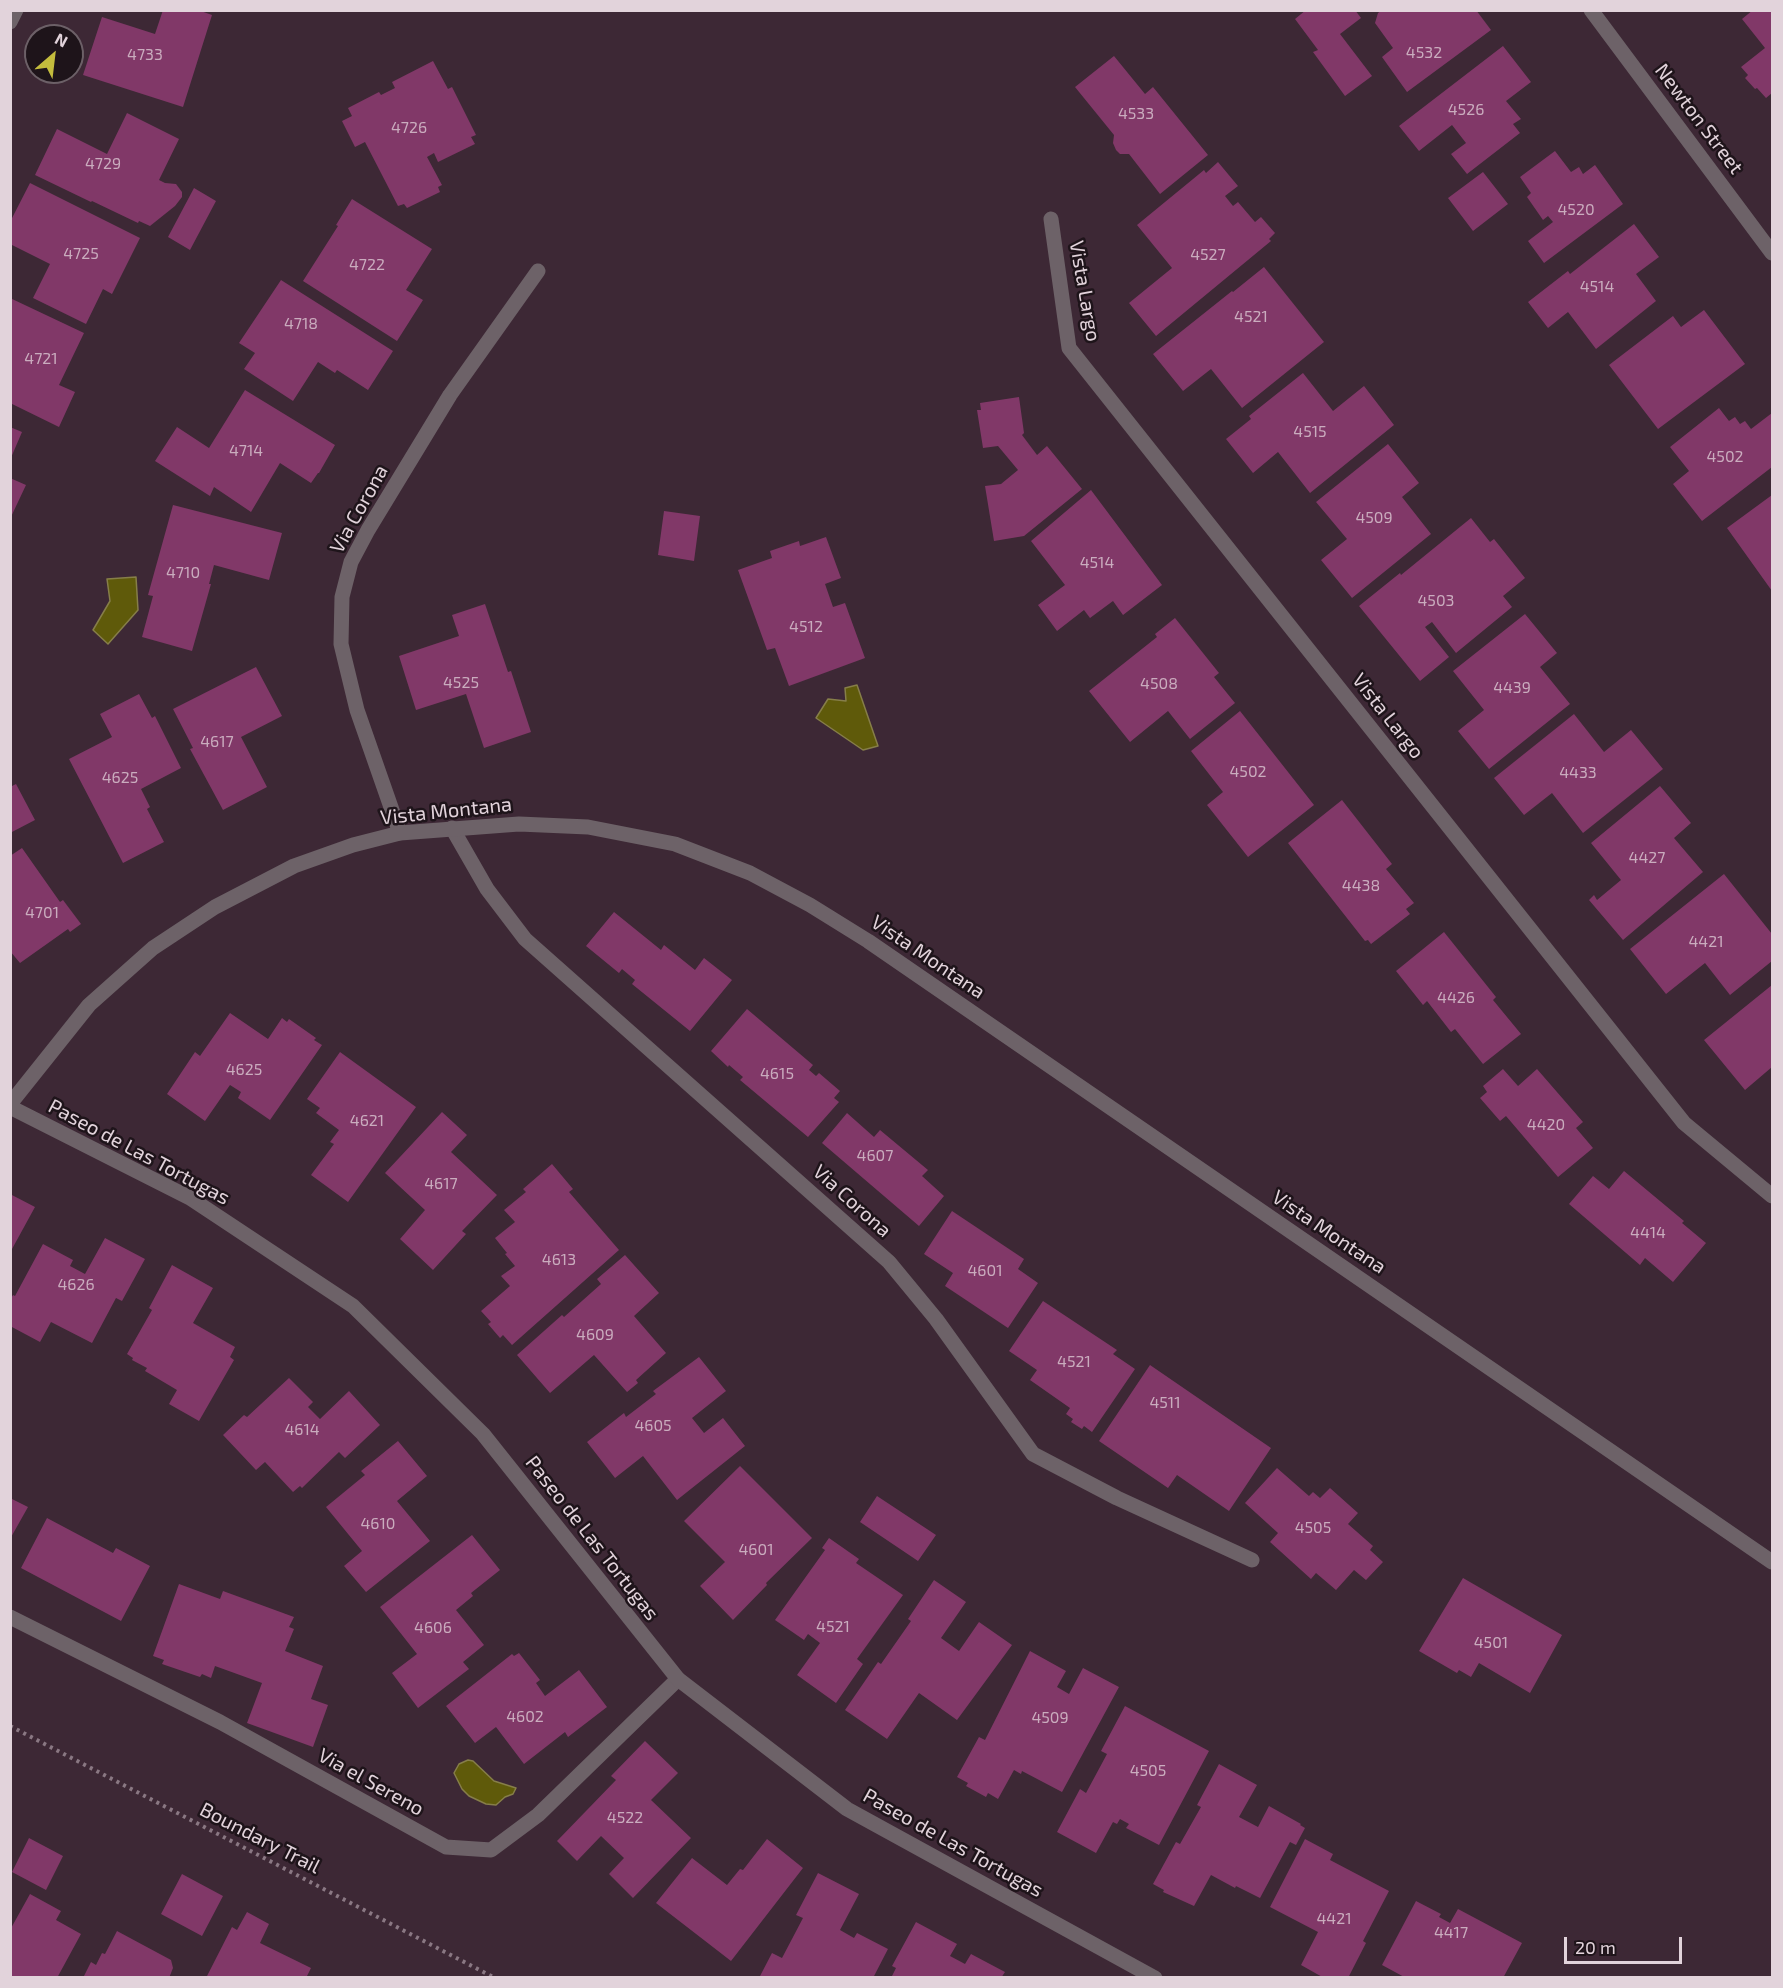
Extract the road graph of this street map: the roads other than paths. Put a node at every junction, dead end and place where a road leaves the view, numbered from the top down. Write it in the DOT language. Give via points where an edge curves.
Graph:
graph roads {
  1 [pos="16,10"];
  2 [pos="1591,10"];
  3 [pos="10,22"];
  4 [pos="1051,219"];
  5 [pos="1773,253"];
  6 [pos="538,271"];
  7 [pos="452,828"];
  8 [pos="400,833"];
  9 [pos="10,1106"];
  10 [pos="1773,1196"];
  11 [pos="1252,1560"];
  12 [pos="1773,1562"];
  13 [pos="10,1617"];
  14 [pos="678,1679"];
  15 [pos="1155,1977"];
  1 -- 3 [label="street"];
  2 -- 5 [label="street, Newton Street"];
  4 -- 10 [label="street, Vista Largo" via="1069,348 1684,1123"];
  6 -- 8 [label="street, Via Corona" via="450,394 368,530 351,562 342,597 341,644 354,699"];
  7 -- 8 [label="street, Vista Montana"];
  7 -- 11 [label="street, Via Corona" via="487,889 525,939 889,1262 936,1319 1033,1454 1117,1498"];
  7 -- 12 [label="street, Vista Montana" via="519,824 588,826 675,844 750,873 810,905"];
  8 -- 9 [label="street, Vista Montana" via="294,866 215,907 153,948 89,1005"];
  9 -- 14 [label="street, Paseo de Las Tortugas" via="190,1198 353,1306 483,1434"];
  13 -- 14 [label="street, Via el Sereno" via="220,1722 446,1847 492,1850 538,1815"];
  14 -- 15 [label="street, Paseo de Las Tortugas" via="847,1809"];
}
